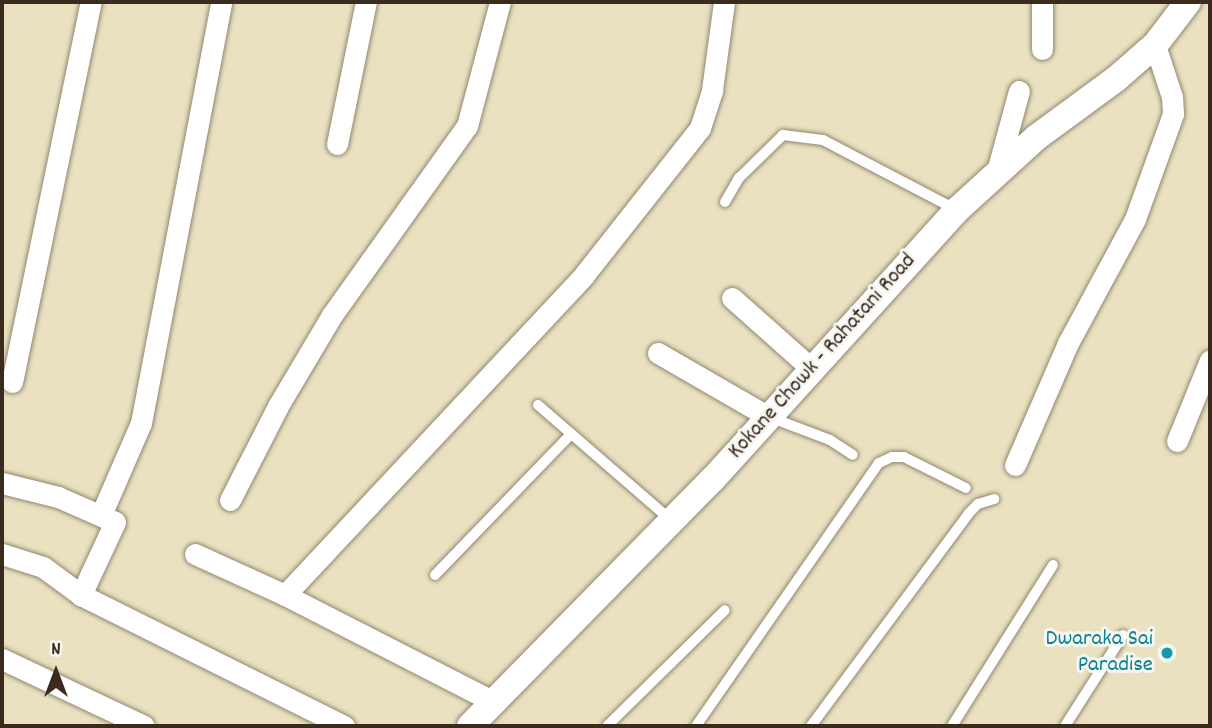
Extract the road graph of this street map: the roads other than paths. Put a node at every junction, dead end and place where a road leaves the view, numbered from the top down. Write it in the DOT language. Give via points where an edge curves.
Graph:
graph roads {
  1 [pos="91,2"];
  2 [pos="221,2"];
  3 [pos="366,2"];
  4 [pos="500,2"];
  5 [pos="724,2"];
  6 [pos="1042,2"];
  7 [pos="1188,2"];
  8 [pos="1155,45"];
  9 [pos="1042,49"];
  10 [pos="1019,92"];
  11 [pos="337,145"];
  12 [pos="996,175"];
  13 [pos="725,202"];
  14 [pos="957,210"];
  15 [pos="732,298"];
  16 [pos="658,353"];
  17 [pos="1210,360"];
  18 [pos="812,369"];
  19 [pos="12,382"];
  20 [pos="538,405"];
  21 [pos="769,417"];
  22 [pos="571,434"];
  23 [pos="1177,441"];
  24 [pos="853,455"];
  25 [pos="1015,465"];
  26 [pos="2,483"];
  27 [pos="966,488"];
  28 [pos="994,499"];
  29 [pos="230,500"];
  30 [pos="101,516"];
  31 [pos="672,521"];
  32 [pos="2,554"];
  33 [pos="195,554"];
  34 [pos="1053,565"];
  35 [pos="435,575"];
  36 [pos="80,595"];
  37 [pos="285,595"];
  38 [pos="725,610"];
  39 [pos="1123,635"];
  40 [pos="2,659"];
  41 [pos="494,702"];
  42 [pos="144,726"];
  43 [pos="344,726"];
  44 [pos="470,726"];
  45 [pos="607,726"];
  46 [pos="696,726"];
  47 [pos="811,726"];
  48 [pos="952,726"];
  49 [pos="1065,726"];
  1 -- 19 [label="street"];
  2 -- 30 [label="street" via="141,423"];
  3 -- 11 [label="street"];
  4 -- 29 [label="street" via="467,126 332,315"];
  5 -- 37 [label="street" via="712,90 699,128 584,275"];
  6 -- 9 [label="street"];
  7 -- 8 [label="street, Kokane Chowk - Rahatani Road"];
  8 -- 12 [label="street, Kokane Chowk - Rahatani Road"];
  8 -- 25 [label="street" via="1173,114 1135,219 1068,343"];
  10 -- 12 [label="street"];
  12 -- 14 [label="street, Kokane Chowk - Rahatani Road"];
  13 -- 14 [label="lane" via="738,178 783,135 823,140"];
  14 -- 18 [label="street, Kokane Chowk - Rahatani Road"];
  15 -- 18 [label="street"];
  16 -- 21 [label="street"];
  17 -- 23 [label="street"];
  18 -- 21 [label="street, Kokane Chowk - Rahatani Road"];
  20 -- 22 [label="lane"];
  21 -- 24 [label="lane" via="830,440"];
  21 -- 31 [label="street, Kokane Chowk - Rahatani Road"];
  22 -- 31 [label="lane"];
  22 -- 35 [label="lane"];
  26 -- 30 [label="street" via="58,497"];
  27 -- 46 [label="lane" via="904,457 879,463"];
  28 -- 47 [label="lane" via="969,513"];
  30 -- 36 [label="street" via="115,522"];
  31 -- 41 [label="street, Kokane Chowk - Rahatani Road"];
  32 -- 36 [label="street" via="43,568"];
  33 -- 37 [label="street"];
  34 -- 48 [label="lane"];
  36 -- 43 [label="street"];
  37 -- 41 [label="street"];
  38 -- 45 [label="lane"];
  39 -- 49 [label="lane"];
  40 -- 42 [label="street"];
  41 -- 44 [label="street, Kokane Chowk - Rahatani Road"];
}
